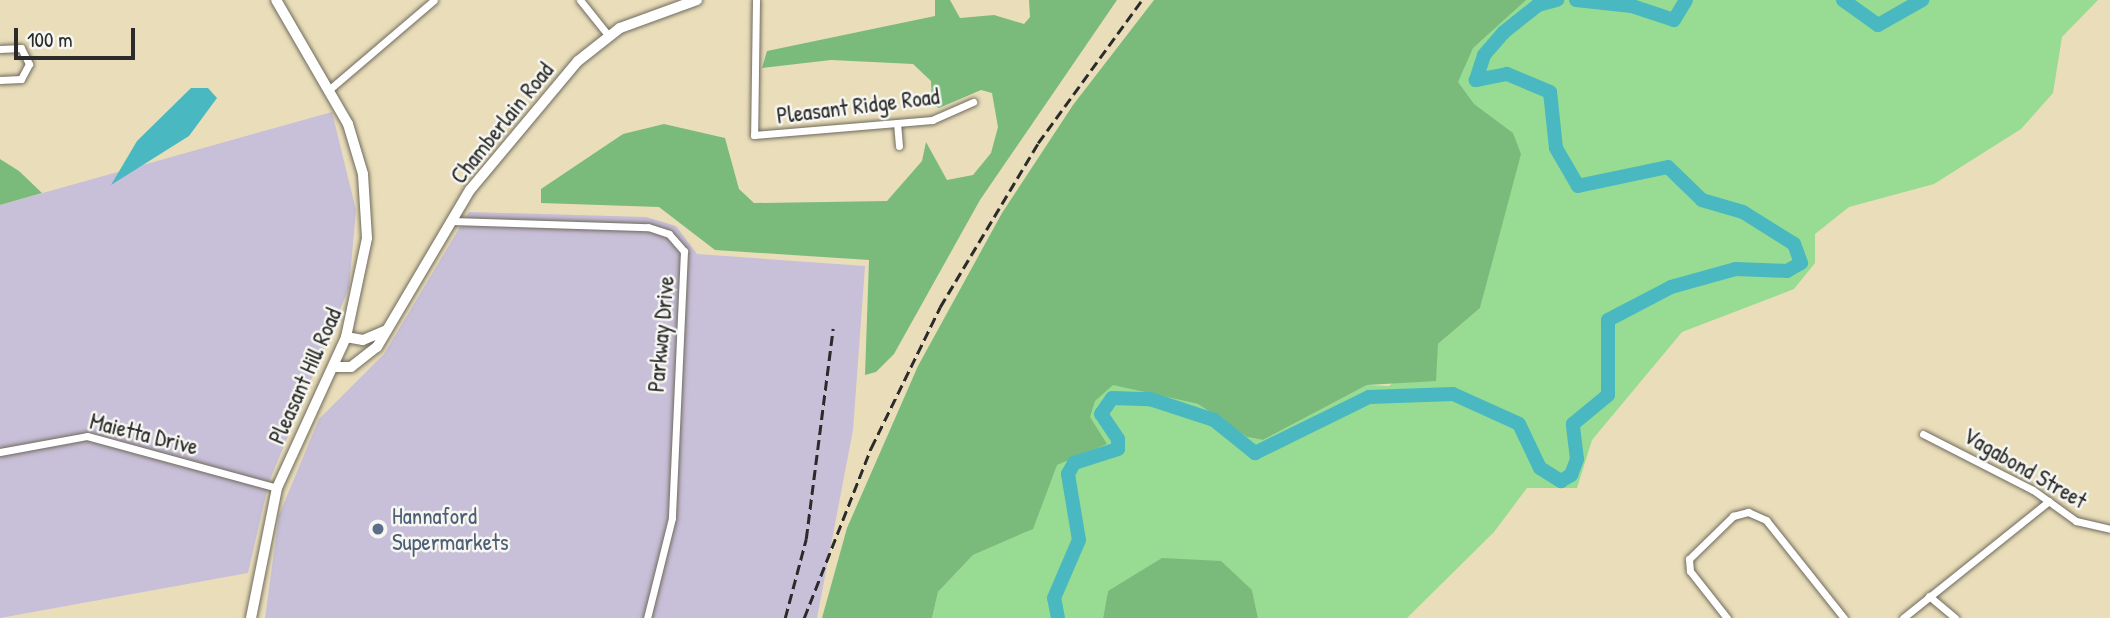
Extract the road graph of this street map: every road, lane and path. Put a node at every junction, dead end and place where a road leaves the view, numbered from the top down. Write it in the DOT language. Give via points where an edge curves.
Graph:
graph roads {
  1 [pos="276,0"];
  2 [pos="435,0"];
  3 [pos="580,0"];
  4 [pos="697,0"];
  5 [pos="756,0"];
  6 [pos="608,35"];
  7 [pos="0,49"];
  8 [pos="0,80"];
  9 [pos="331,88"];
  10 [pos="973,102"];
  11 [pos="897,123"];
  12 [pos="899,146"];
  13 [pos="452,221"];
  14 [pos="390,328"];
  15 [pos="346,337"];
  16 [pos="333,367"];
  17 [pos="1923,434"];
  18 [pos="0,452"];
  19 [pos="277,488"];
  20 [pos="2049,501"];
  21 [pos="2110,529"];
  22 [pos="1929,596"];
  23 [pos="251,618"];
  24 [pos="647,618"];
  25 [pos="1727,618"];
  26 [pos="1844,618"];
  27 [pos="1903,618"];
  28 [pos="1955,618"];
  1 -- 9 [label="street, Pleasant Hill Road"];
  2 -- 9 [label="street"];
  3 -- 6 [label="street"];
  4 -- 6 [label="street, Chamberlain Road"];
  5 -- 11 [label="street, Pleasant Ridge Road" via="754,135"];
  6 -- 13 [label="street, Chamberlain Road" via="511,138"];
  7 -- 8 [label="street" via="21,48 29,64 21,79"];
  9 -- 15 [label="street, Pleasant Hill Road" via="356,149 367,217 363,280"];
  10 -- 11 [label="street, Pleasant Ridge Road" via="946,117"];
  11 -- 12 [label="street"];
  13 -- 14 [label="street, Chamberlain Road"];
  13 -- 24 [label="street, Parkway Drive" via="648,227 669,234 684,251 672,518"];
  14 -- 15 [label="street" via="363,340"];
  14 -- 16 [label="street, Chamberlain Road" via="358,362"];
  15 -- 16 [label="street, Pleasant Hill Road"];
  16 -- 19 [label="street, Pleasant Hill Road"];
  17 -- 20 [label="street, Vagabond Street"];
  18 -- 19 [label="street, Maietta Drive" via="87,436"];
  19 -- 23 [label="street, Pleasant Hill Road"];
  20 -- 21 [label="street, Vagabond Street" via="2076,522"];
  20 -- 22 [label="street"];
  22 -- 27 [label="street"];
  22 -- 28 [label="street"];
  25 -- 26 [label="street" via="1690,571 1689,559 1734,516 1748,512 1766,520"];
}
